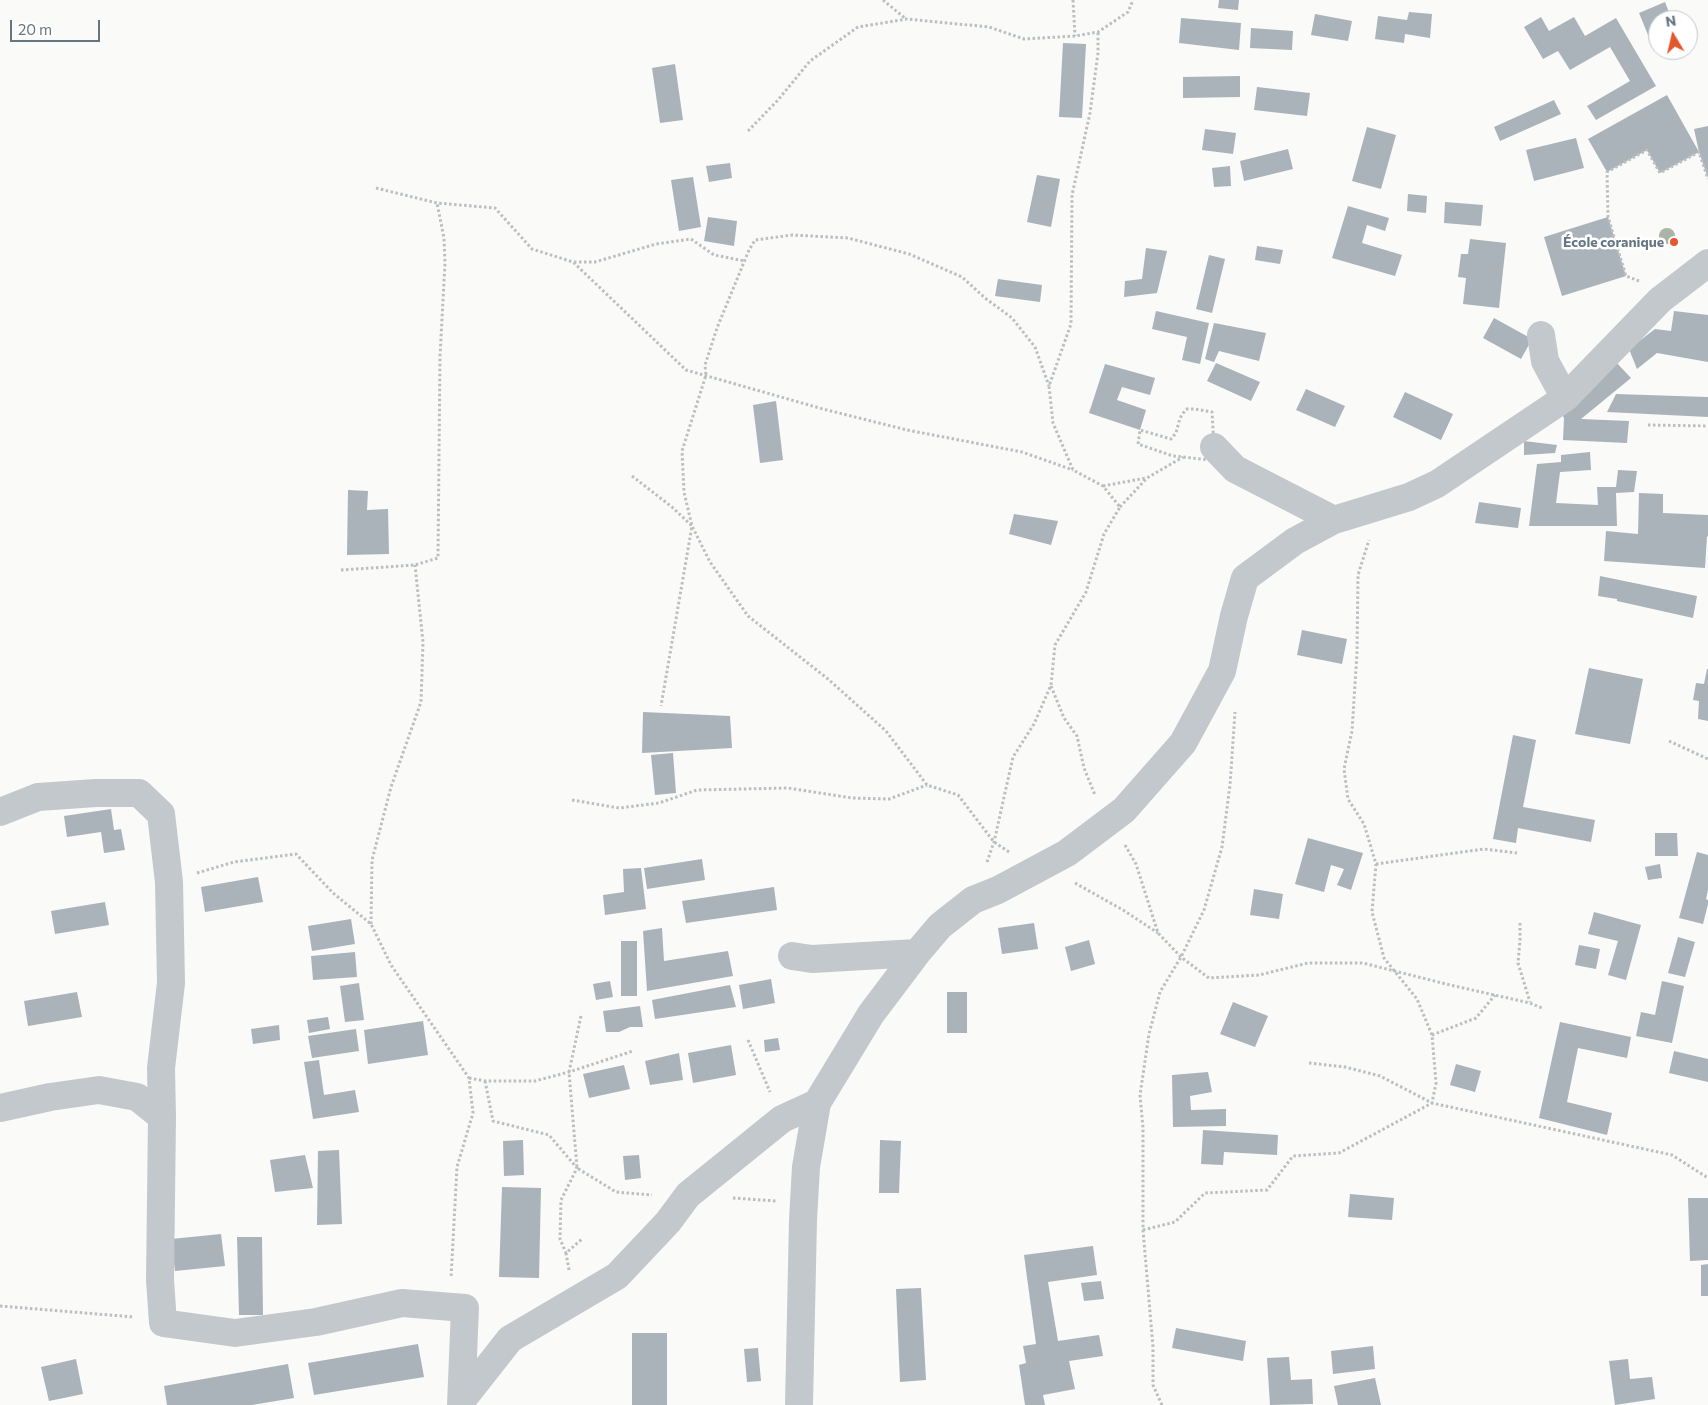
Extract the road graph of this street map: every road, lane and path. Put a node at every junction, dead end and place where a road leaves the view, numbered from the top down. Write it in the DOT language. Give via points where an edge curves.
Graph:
graph roads {
  1 [pos="884,0"];
  2 [pos="1073,0"];
  3 [pos="1133,0"];
  4 [pos="906,19"];
  5 [pos="1098,32"];
  6 [pos="1074,36"];
  7 [pos="748,131"];
  8 [pos="1708,178"];
  9 [pos="376,188"];
  10 [pos="437,203"];
  11 [pos="745,261"];
  12 [pos="573,262"];
  13 [pos="1708,263"];
  14 [pos="1667,294"];
  15 [pos="1542,335"];
  16 [pos="706,375"];
  17 [pos="1049,386"];
  18 [pos="1565,398"];
  19 [pos="1648,425"];
  20 [pos="1708,426"];
  21 [pos="1214,447"];
  22 [pos="1183,457"];
  23 [pos="1073,470"];
  24 [pos="632,476"];
  25 [pos="1146,478"];
  26 [pos="1103,486"];
  27 [pos="1380,506"];
  28 [pos="1120,507"];
  29 [pos="1334,520"];
  30 [pos="692,526"];
  31 [pos="415,565"];
  32 [pos="341,570"];
  33 [pos="1051,685"];
  34 [pos="661,706"];
  35 [pos="1235,710"];
  36 [pos="1669,741"];
  37 [pos="1708,759"];
  38 [pos="928,785"];
  39 [pos="572,800"];
  40 [pos="0,812"];
  41 [pos="1111,819"];
  42 [pos="994,842"];
  43 [pos="1517,853"];
  44 [pos="1376,864"];
  45 [pos="1034,870"];
  46 [pos="169,882"];
  47 [pos="973,900"];
  48 [pos="1520,923"];
  49 [pos="371,924"];
  50 [pos="1158,933"];
  51 [pos="917,953"];
  52 [pos="792,956"];
  53 [pos="1181,957"];
  54 [pos="1394,970"];
  55 [pos="1495,994"];
  56 [pos="1530,1002"];
  57 [pos="1544,1009"];
  58 [pos="581,1016"];
  59 [pos="1432,1035"];
  60 [pos="633,1051"];
  61 [pos="1309,1063"];
  62 [pos="569,1072"];
  63 [pos="469,1078"];
  64 [pos="485,1081"];
  65 [pos="817,1103"];
  66 [pos="1432,1103"];
  67 [pos="0,1108"];
  68 [pos="162,1117"];
  69 [pos="576,1168"];
  70 [pos="1708,1178"];
  71 [pos="688,1195"];
  72 [pos="804,1202"];
  73 [pos="1143,1230"];
  74 [pos="566,1253"];
  75 [pos="0,1306"];
  76 [pos="464,1308"];
  77 [pos="163,1323"];
  78 [pos="461,1403"];
  79 [pos="799,1405"];
  80 [pos="1162,1405"];
  1 -- 4 [label="path"];
  2 -- 6 [label="path"];
  3 -- 5 [label="path" via="1128,12"];
  4 -- 6 [label="path" via="990,27 1024,39"];
  4 -- 7 [label="path" via="858,27 810,61"];
  5 -- 6 [label="path"];
  5 -- 17 [label="path" via="1090,113 1072,195 1071,324"];
  8 -- 14 [label="path" via="1699,152 1660,174 1647,150 1607,172 1608,217 1626,276"];
  9 -- 10 [label="path"];
  10 -- 12 [label="path" via="495,208 532,249"];
  10 -- 31 [label="path" via="445,263 440,356 438,558"];
  11 -- 12 [label="path" via="714,255 691,239 656,244 595,262"];
  11 -- 16 [label="path" via="717,328 705,365"];
  11 -- 17 [label="path" via="755,240 792,234 848,238 909,254 962,277 1012,318 1035,347"];
  12 -- 16 [label="path" via="686,370"];
  13 -- 14 [label="street"];
  14 -- 18 [label="street"];
  15 -- 18 [label="street" via="1545,361"];
  16 -- 23 [label="path" via="906,430 1022,452"];
  16 -- 30 [label="path" via="682,451 684,492"];
  17 -- 23 [label="path" via="1053,423"];
  18 -- 27 [label="street" via="1438,484"];
  19 -- 20 [label="path"];
  21 -- 22 [label="path" via="1211,460"];
  21 -- 22 [label="path" via="1212,412 1186,409 1171,439 1140,430 1138,444"];
  21 -- 29 [label="street" via="1235,469"];
  22 -- 25 [label="path"];
  23 -- 26 [label="path"];
  24 -- 30 [label="path"];
  25 -- 26 [label="path"];
  25 -- 28 [label="path"];
  26 -- 28 [label="path"];
  27 -- 29 [label="street"];
  27 -- 44 [label="path" via="1358,575 1357,653 1352,721 1344,769 1348,799 1364,824"];
  28 -- 33 [label="path" via="1104,534 1086,592 1055,645"];
  29 -- 41 [label="street" via="1295,541 1245,578 1222,671 1183,743 1124,810"];
  30 -- 34 [label="path"];
  30 -- 38 [label="path" via="710,562 748,616 828,679 886,731"];
  31 -- 32 [label="path"];
  31 -- 49 [label="path" via="423,642 421,702 391,787 372,860"];
  33 -- 41 [label="path" via="1064,718 1078,736 1092,791"];
  33 -- 42 [label="path" via="1034,724 1013,757"];
  35 -- 53 [label="path" via="1222,847 1204,910"];
  36 -- 37 [label="path"];
  38 -- 39 [label="path" via="889,799 852,798 788,788 697,790 659,803 619,808"];
  38 -- 42 [label="path" via="958,796"];
  40 -- 46 [label="street" via="38,797 139,793 161,814"];
  41 -- 45 [label="street" via="1067,852"];
  41 -- 50 [label="path" via="1136,864"];
  42 -- 45 [label="path"];
  42 -- 47 [label="path"];
  43 -- 44 [label="path" via="1484,849"];
  44 -- 54 [label="path" via="1372,912 1384,958"];
  45 -- 47 [label="street"];
  45 -- 50 [label="path" via="1072,881"];
  46 -- 49 [label="path" via="234,862 296,854 333,893"];
  46 -- 68 [label="street" via="171,983 161,1068"];
  47 -- 51 [label="street" via="940,926"];
  48 -- 56 [label="path" via="1518,963"];
  49 -- 63 [label="path" via="391,965"];
  50 -- 53 [label="path"];
  51 -- 52 [label="street" via="812,959"];
  51 -- 65 [label="street" via="871,1014"];
  53 -- 54 [label="path" via="1209,978 1259,975 1308,963 1363,963"];
  53 -- 73 [label="path" via="1160,992 1149,1034 1140,1095"];
  54 -- 55 [label="path"];
  54 -- 59 [label="path" via="1417,999"];
  55 -- 56 [label="path"];
  55 -- 59 [label="path" via="1476,1018"];
  56 -- 57 [label="path"];
  58 -- 62 [label="path"];
  59 -- 66 [label="path" via="1436,1083"];
  60 -- 62 [label="path"];
  61 -- 66 [label="path" via="1345,1067 1380,1076"];
  62 -- 64 [label="path" via="535,1081"];
  62 -- 69 [label="path"];
  63 -- 64 [label="path"];
  63 -- 76 [label="path" via="472,1113 457,1167 451,1281"];
  64 -- 69 [label="path" via="493,1121 549,1135"];
  65 -- 71 [label="street" via="782,1118"];
  65 -- 72 [label="street" via="806,1167"];
  66 -- 70 [label="path" via="1672,1155"];
  66 -- 73 [label="path" via="1339,1153 1293,1156 1268,1190 1205,1193 1175,1222"];
  67 -- 68 [label="street" via="99,1090 137,1097"];
  68 -- 77 [label="street" via="160,1280"];
  69 -- 71 [label="path" via="616,1192"];
  69 -- 74 [label="path" via="561,1200 560,1238"];
  71 -- 72 [label="path"];
  71 -- 78 [label="street" via="668,1222 617,1276 510,1339"];
  72 -- 79 [label="street"];
  73 -- 80 [label="path" via="1153,1385"];
  75 -- 77 [label="path" via="135,1317"];
  76 -- 77 [label="street" via="402,1303 316,1322 235,1332"];
  76 -- 78 [label="street"];
}
